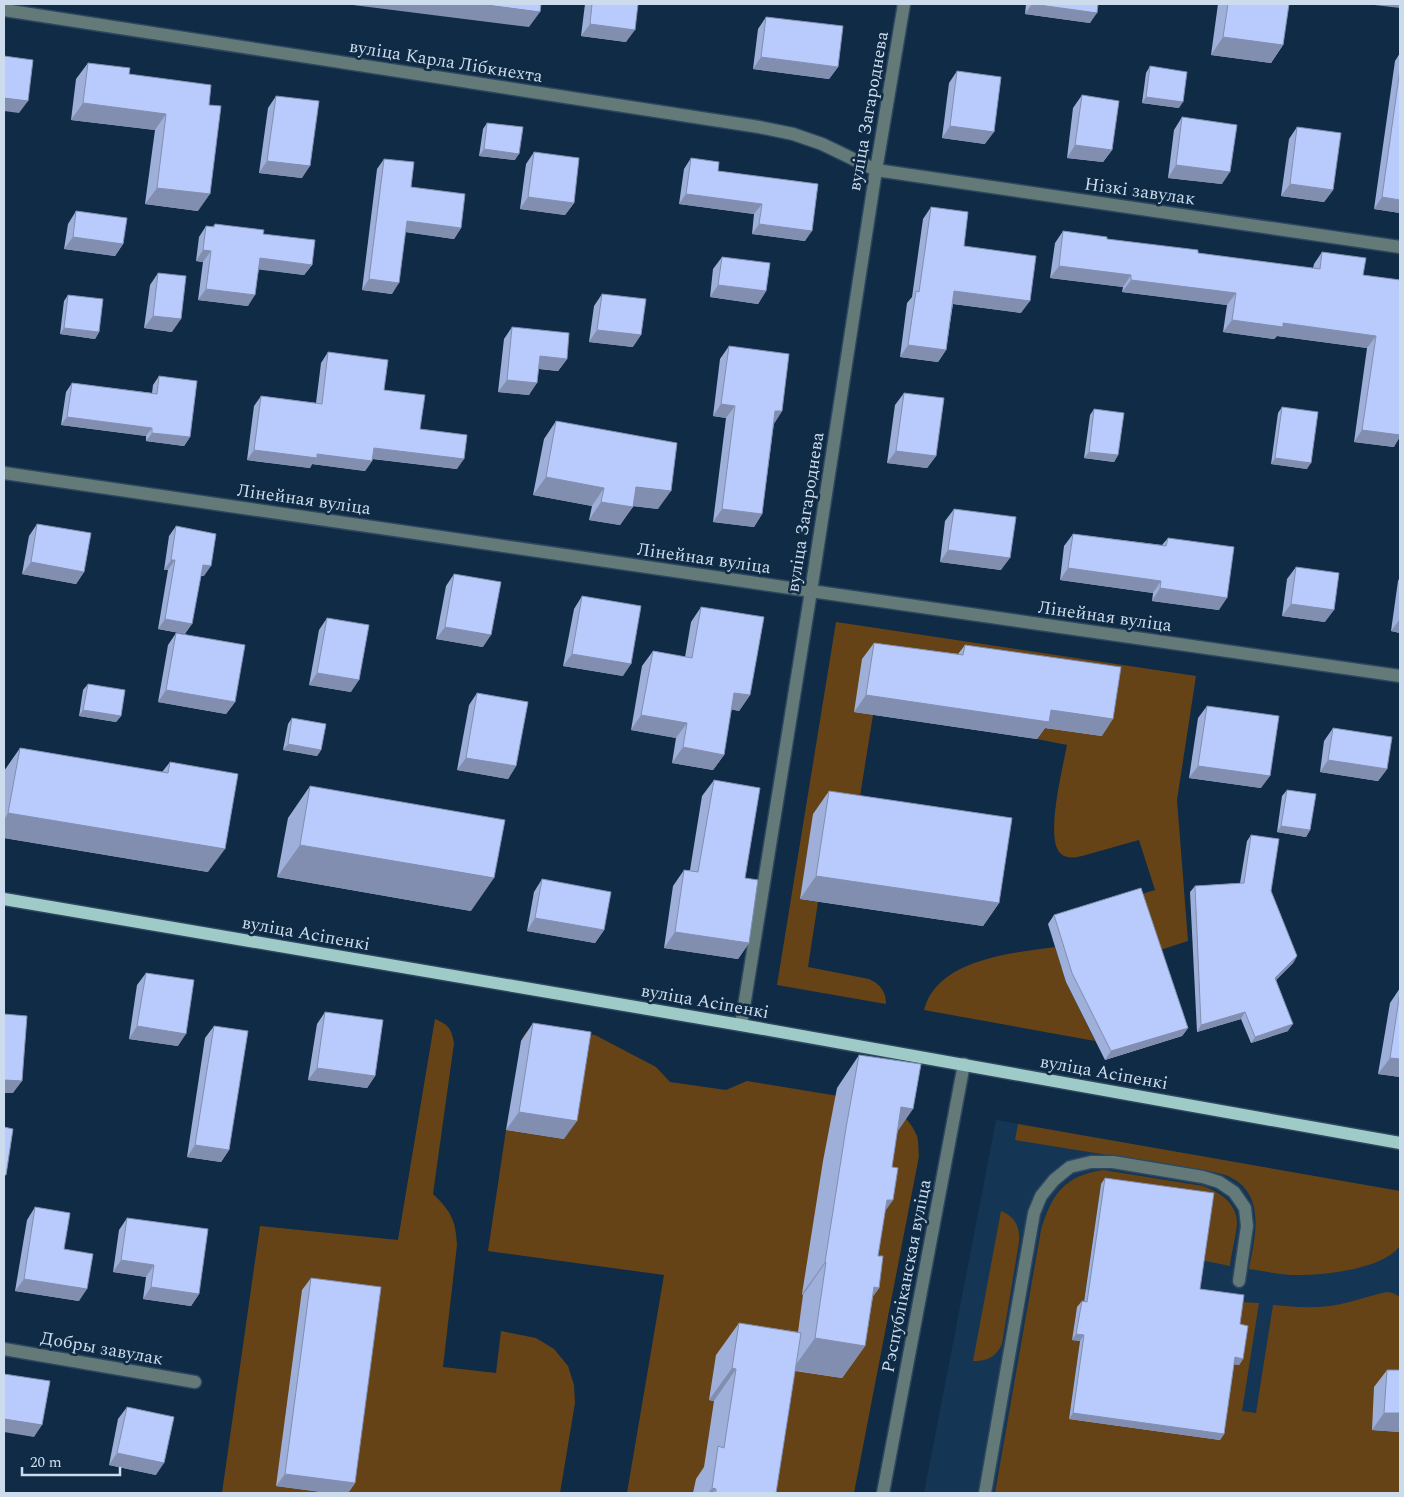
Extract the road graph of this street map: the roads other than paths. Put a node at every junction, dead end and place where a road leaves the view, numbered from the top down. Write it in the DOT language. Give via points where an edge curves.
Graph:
graph roads {
  1 [pos="904,4"];
  2 [pos="4,10"];
  3 [pos="876,170"];
  4 [pos="1400,247"];
  5 [pos="4,473"];
  6 [pos="811,591"];
  7 [pos="1400,676"];
  8 [pos="4,899"];
  9 [pos="741,1025"];
  10 [pos="964,1064"];
  11 [pos="1400,1142"];
  12 [pos="1239,1280"];
  13 [pos="4,1349"];
  14 [pos="194,1382"];
  15 [pos="883,1493"];
  16 [pos="985,1493"];
  1 -- 3 [label="street, вуліца Загароднева"];
  2 -- 3 [label="street, вуліца Карла Лібкнехта" via="759,127 793,134"];
  3 -- 4 [label="street, Нізкі завулак"];
  3 -- 6 [label="street, вуліца Загароднева"];
  5 -- 6 [label="street, Лінейная вуліца"];
  6 -- 7 [label="street, Лінейная вуліца"];
  6 -- 9 [label="street, вуліца Загароднева"];
  8 -- 9 [label="main road, вуліца Асіпенкі"];
  9 -- 10 [label="main road, вуліца Асіпенкі"];
  10 -- 11 [label="main road, вуліца Асіпенкі"];
  10 -- 15 [label="street, Рэспубліканская вуліца"];
  12 -- 16 [label="street" via="1247,1226 1245,1208 1234,1192 1219,1182 1113,1162 1091,1162 1070,1167 1054,1180 1041,1196 1034,1214"];
  13 -- 14 [label="street, Добры завулак"];
}
